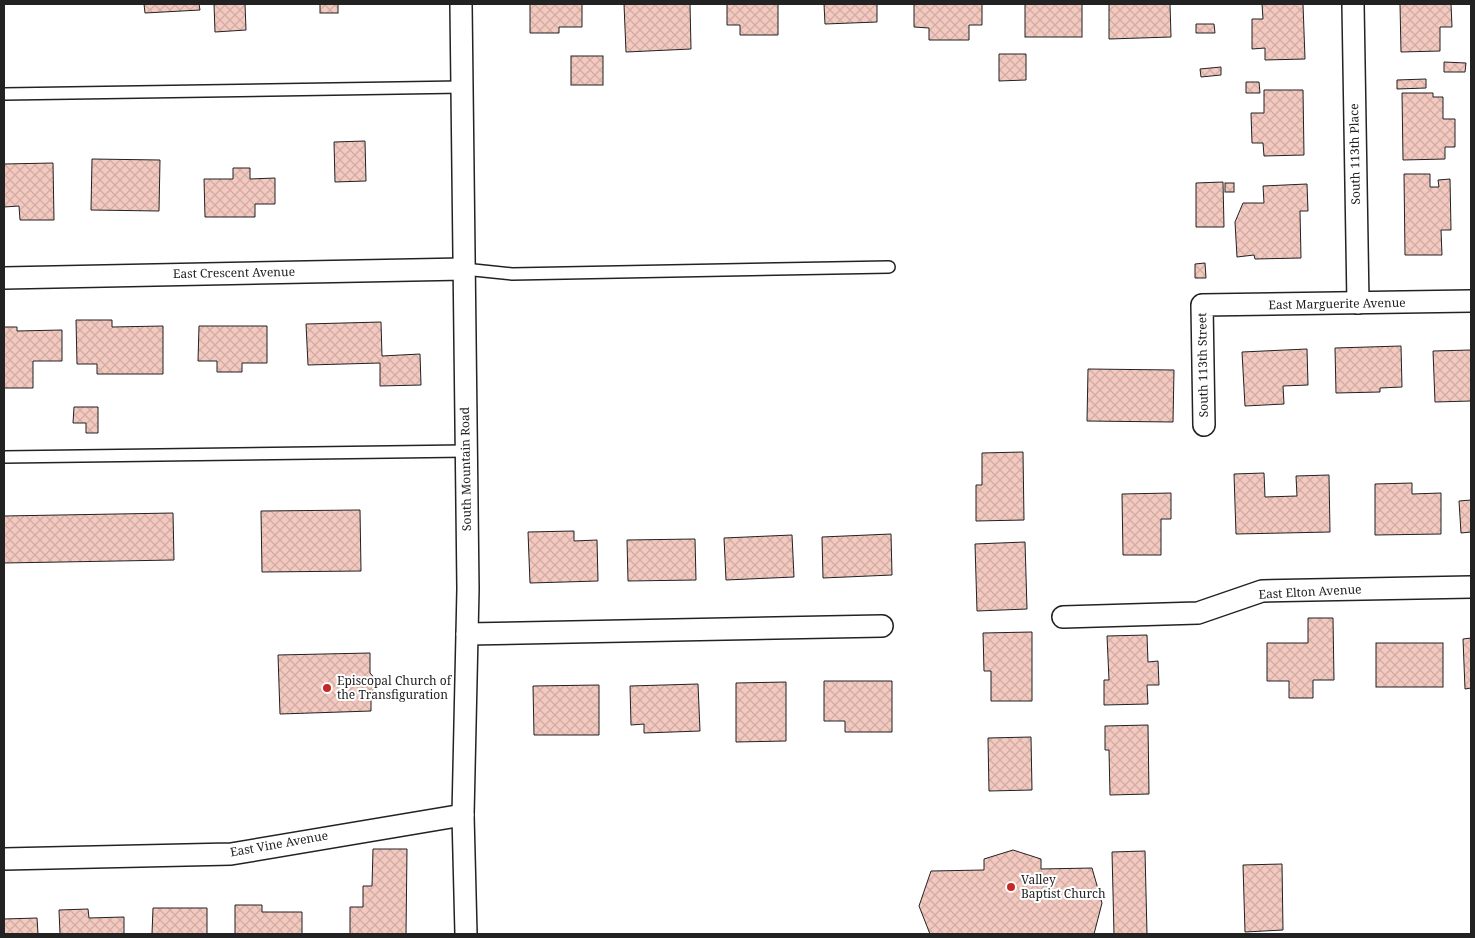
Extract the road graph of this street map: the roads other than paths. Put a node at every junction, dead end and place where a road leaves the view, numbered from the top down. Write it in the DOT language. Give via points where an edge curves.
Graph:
graph roads {
  1 [pos="461,4"];
  2 [pos="1353,4"];
  3 [pos="462,87"];
  4 [pos="4,94"];
  5 [pos="889,267"];
  6 [pos="464,269"];
  7 [pos="4,278"];
  8 [pos="1471,302"];
  9 [pos="1358,303"];
  10 [pos="1202,305"];
  11 [pos="1204,425"];
  12 [pos="466,451"];
  13 [pos="4,457"];
  14 [pos="1471,587"];
  15 [pos="1063,617"];
  16 [pos="882,626"];
  17 [pos="467,634"];
  18 [pos="464,815"];
  19 [pos="4,859"];
  20 [pos="466,934"];
  1 -- 3 [label="street, South Mountain Road"];
  2 -- 9 [label="street, South 113th Place"];
  3 -- 4 [label="lane"];
  3 -- 6 [label="street, South Mountain Road"];
  5 -- 6 [label="lane" via="512,274"];
  6 -- 7 [label="street, East Crescent Avenue"];
  6 -- 12 [label="street, South Mountain Road"];
  8 -- 9 [label="street, East Marguerite Avenue"];
  9 -- 10 [label="street, East Marguerite Avenue"];
  10 -- 11 [label="street, South 113th Street"];
  12 -- 13 [label="lane"];
  12 -- 17 [label="street, South Mountain Road"];
  14 -- 15 [label="street, East Elton Avenue" via="1262,591 1198,613"];
  16 -- 17 [label="street"];
  17 -- 18 [label="street, South Mountain Road"];
  18 -- 19 [label="street, East Vine Avenue" via="232,854"];
  18 -- 20 [label="street, South Mountain Road"];
}
